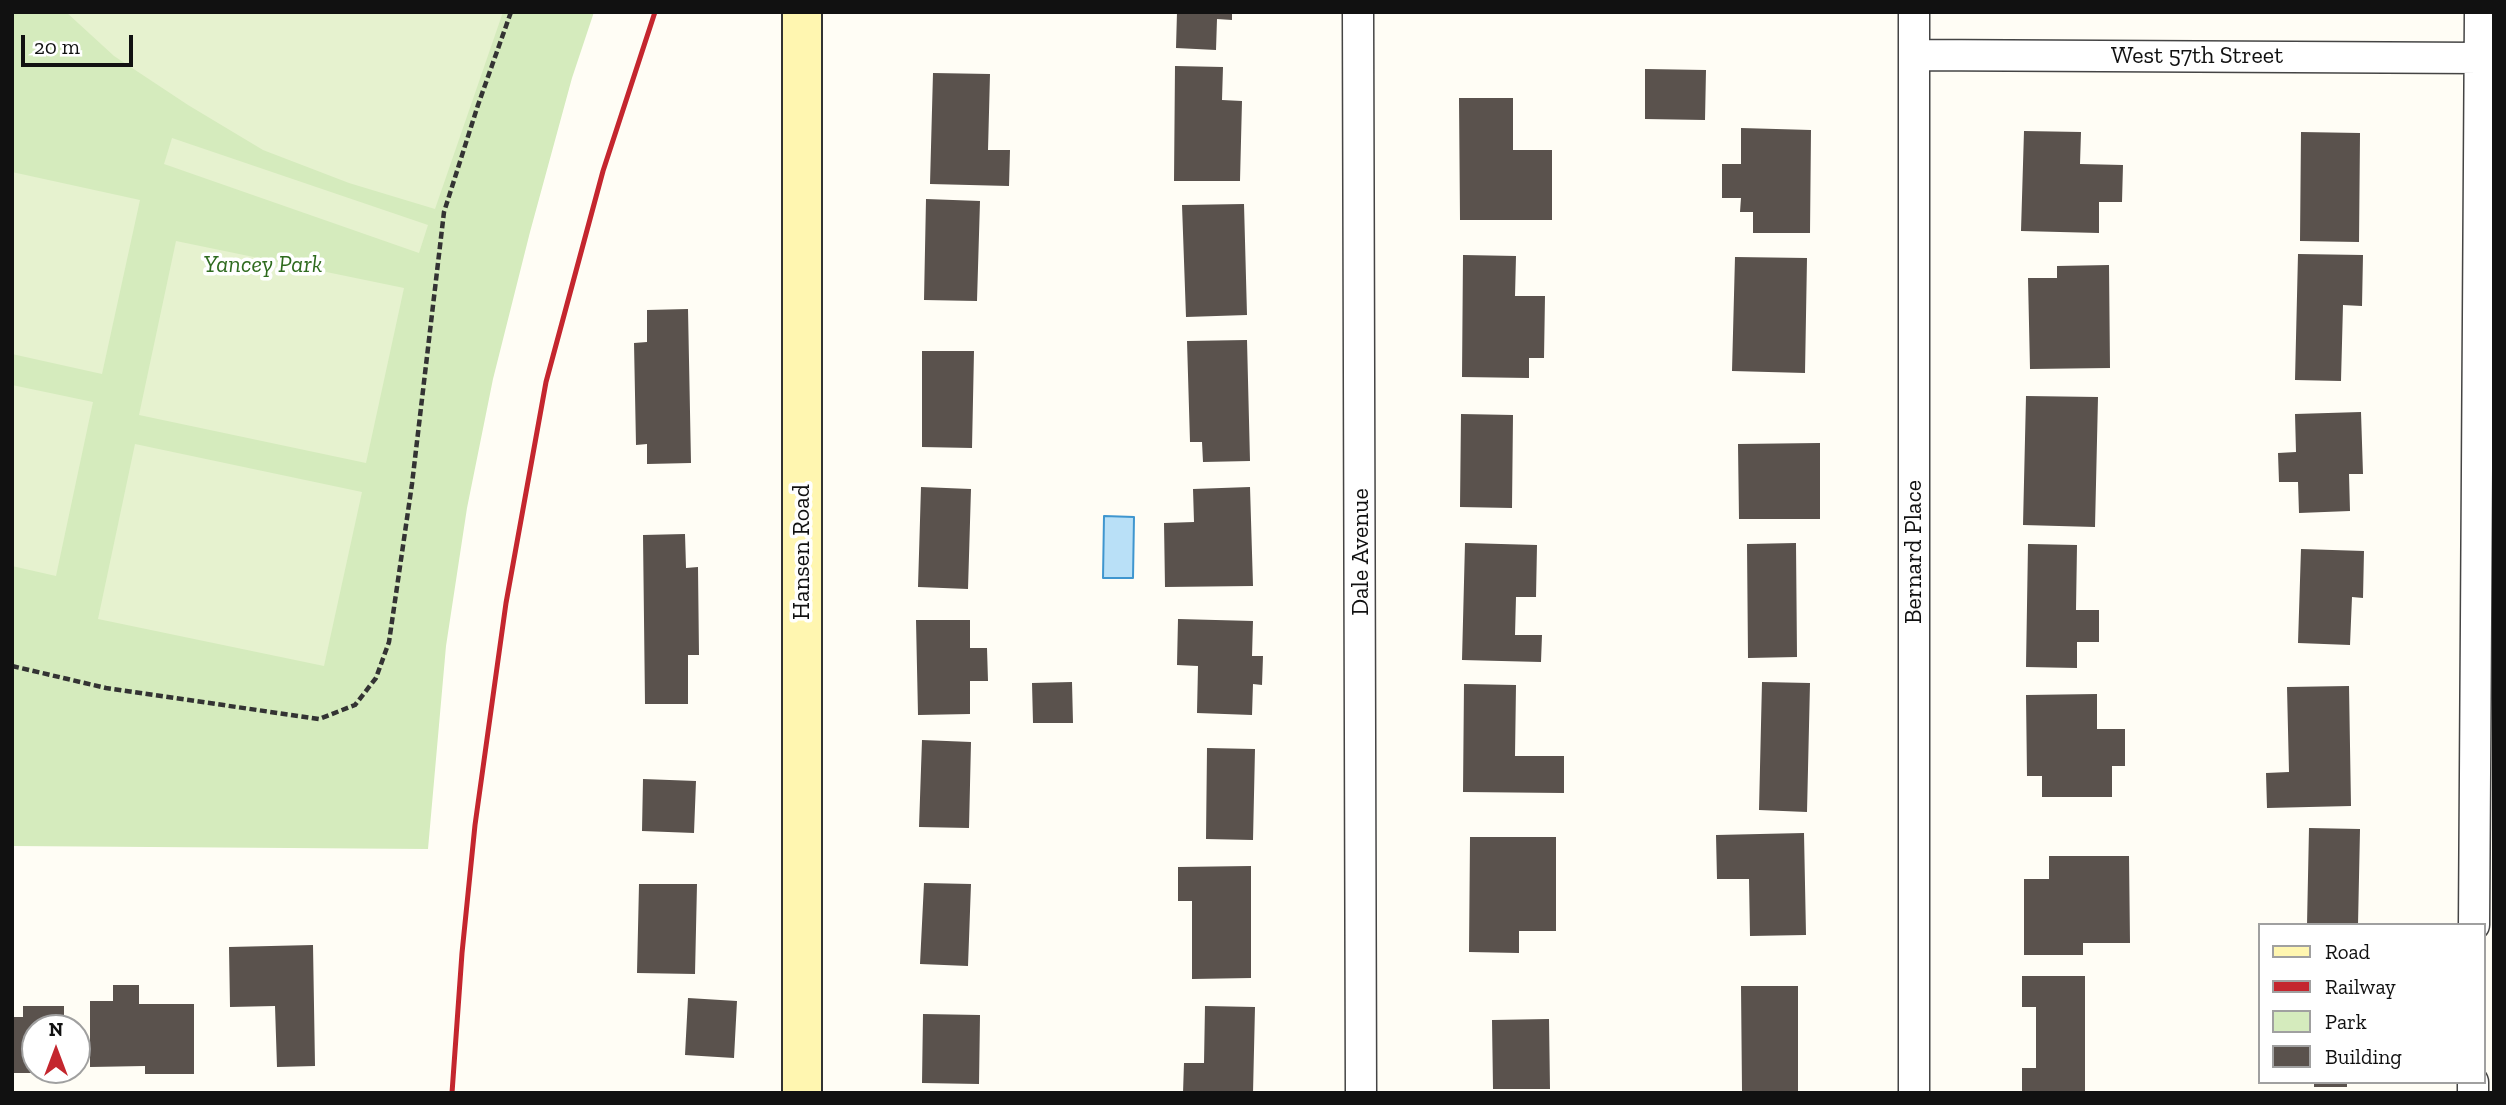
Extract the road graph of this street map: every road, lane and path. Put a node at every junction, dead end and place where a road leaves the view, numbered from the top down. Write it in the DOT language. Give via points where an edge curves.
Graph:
graph roads {
  1 [pos="511,12"];
  2 [pos="802,12"];
  3 [pos="1358,12"];
  4 [pos="1914,12"];
  5 [pos="2480,12"];
  6 [pos="1914,55"];
  7 [pos="2480,58"];
  8 [pos="2485,579"];
  9 [pos="12,666"];
  10 [pos="2474,923"];
  11 [pos="802,1093"];
  12 [pos="1361,1093"];
  13 [pos="1914,1093"];
  1 -- 9 [label="path" via="444,212 414,472 389,642 376,678 355,705 319,719 106,688"];
  2 -- 11 [label="street, Hansen Road"];
  3 -- 12 [label="street, Dale Avenue"];
  4 -- 6 [label="street, Bernard Place"];
  5 -- 7 [label="street"];
  6 -- 7 [label="street, West 57th Street"];
  6 -- 13 [label="street, Bernard Place"];
  7 -- 8 [label="street"];
  8 -- 10 [label="street"];
}
